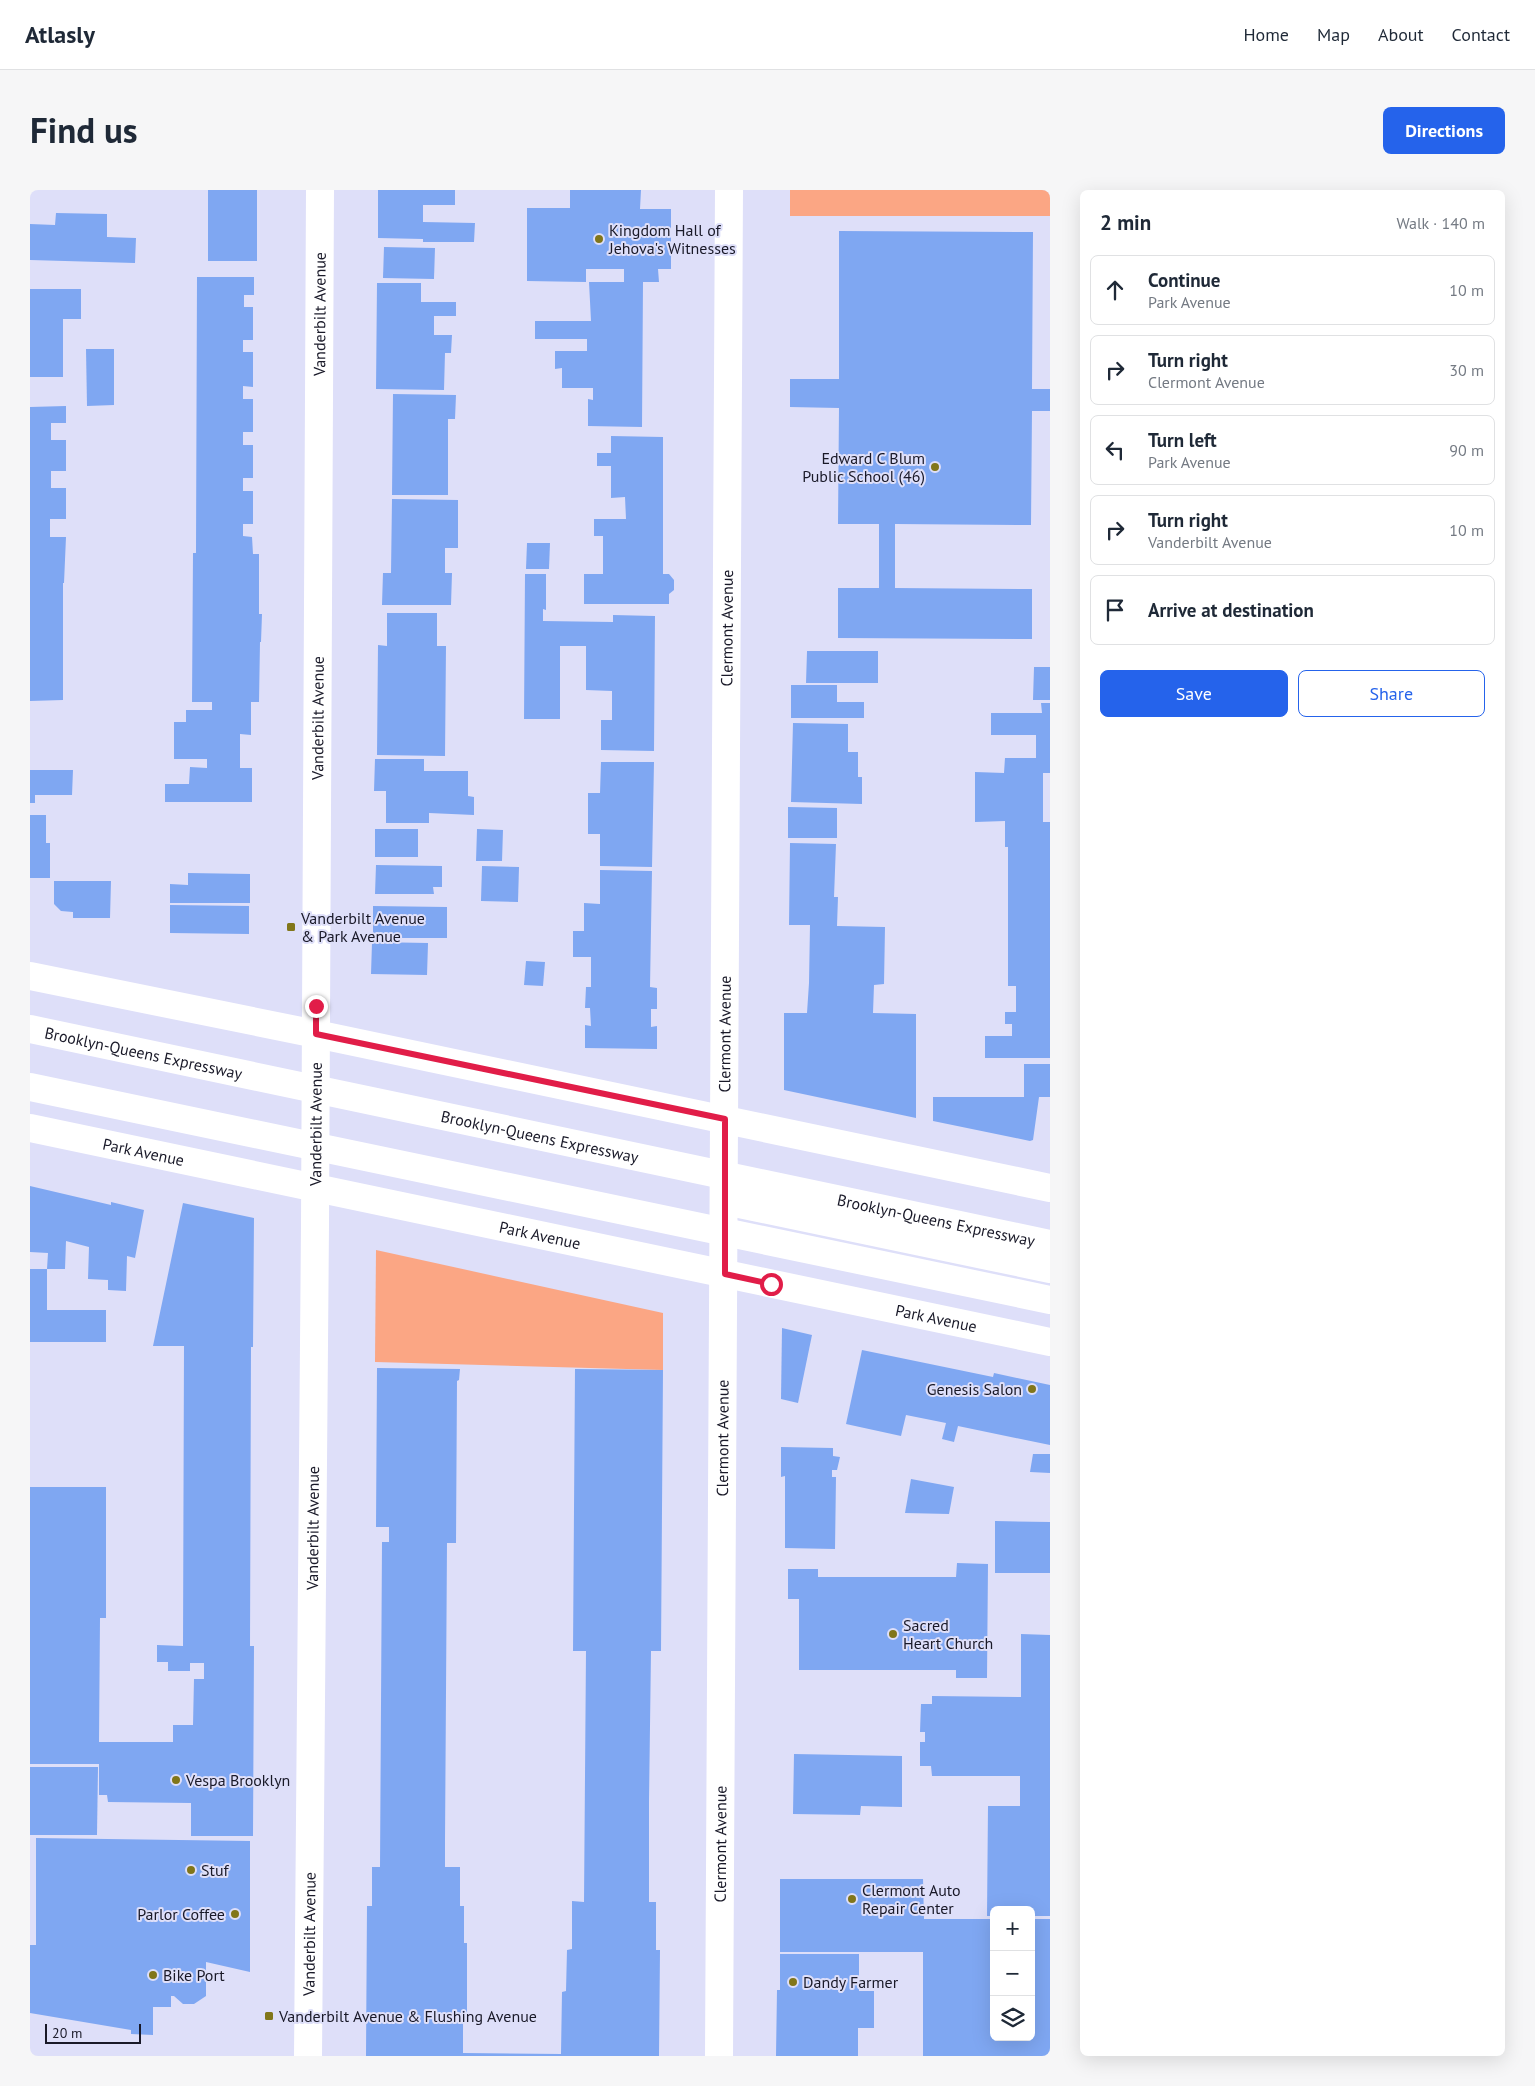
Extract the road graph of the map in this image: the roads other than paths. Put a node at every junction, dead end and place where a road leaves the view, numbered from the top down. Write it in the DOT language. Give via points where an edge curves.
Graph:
graph roads {
  1 [pos="320,190"];
  2 [pos="729,190"];
  3 [pos="30,976"];
  4 [pos="30,1029"];
  5 [pos="316,1034"];
  6 [pos="30,1087"];
  7 [pos="725,1119"];
  8 [pos="30,1128"];
  9 [pos="315,1188"];
  10 [pos="1050,1188"];
  11 [pos="725,1201"];
  12 [pos="1050,1244"];
  13 [pos="1050,1269"];
  14 [pos="725,1274"];
  15 [pos="1050,1300"];
  16 [pos="1050,1342"];
  17 [pos="308,2056"];
  18 [pos="719,2056"];
  1 -- 5 [label="main road, Vanderbilt Avenue"];
  2 -- 7 [label="main road, Clermont Avenue"];
  3 -- 5 [label="main road"];
  4 -- 12 [label="main road, Brooklyn-Queens Expressway"];
  5 -- 7 [label="main road"];
  5 -- 9 [label="main road, Vanderbilt Avenue"];
  6 -- 15 [label="main road"];
  7 -- 10 [label="main road"];
  7 -- 11 [label="main road, Clermont Avenue"];
  8 -- 9 [label="main road, Park Avenue"];
  9 -- 14 [label="main road, Park Avenue"];
  9 -- 17 [label="main road, Vanderbilt Avenue"];
  11 -- 13 [label="main road"];
  11 -- 14 [label="main road, Clermont Avenue"];
  14 -- 16 [label="main road, Park Avenue"];
  14 -- 18 [label="main road, Clermont Avenue"];
}
